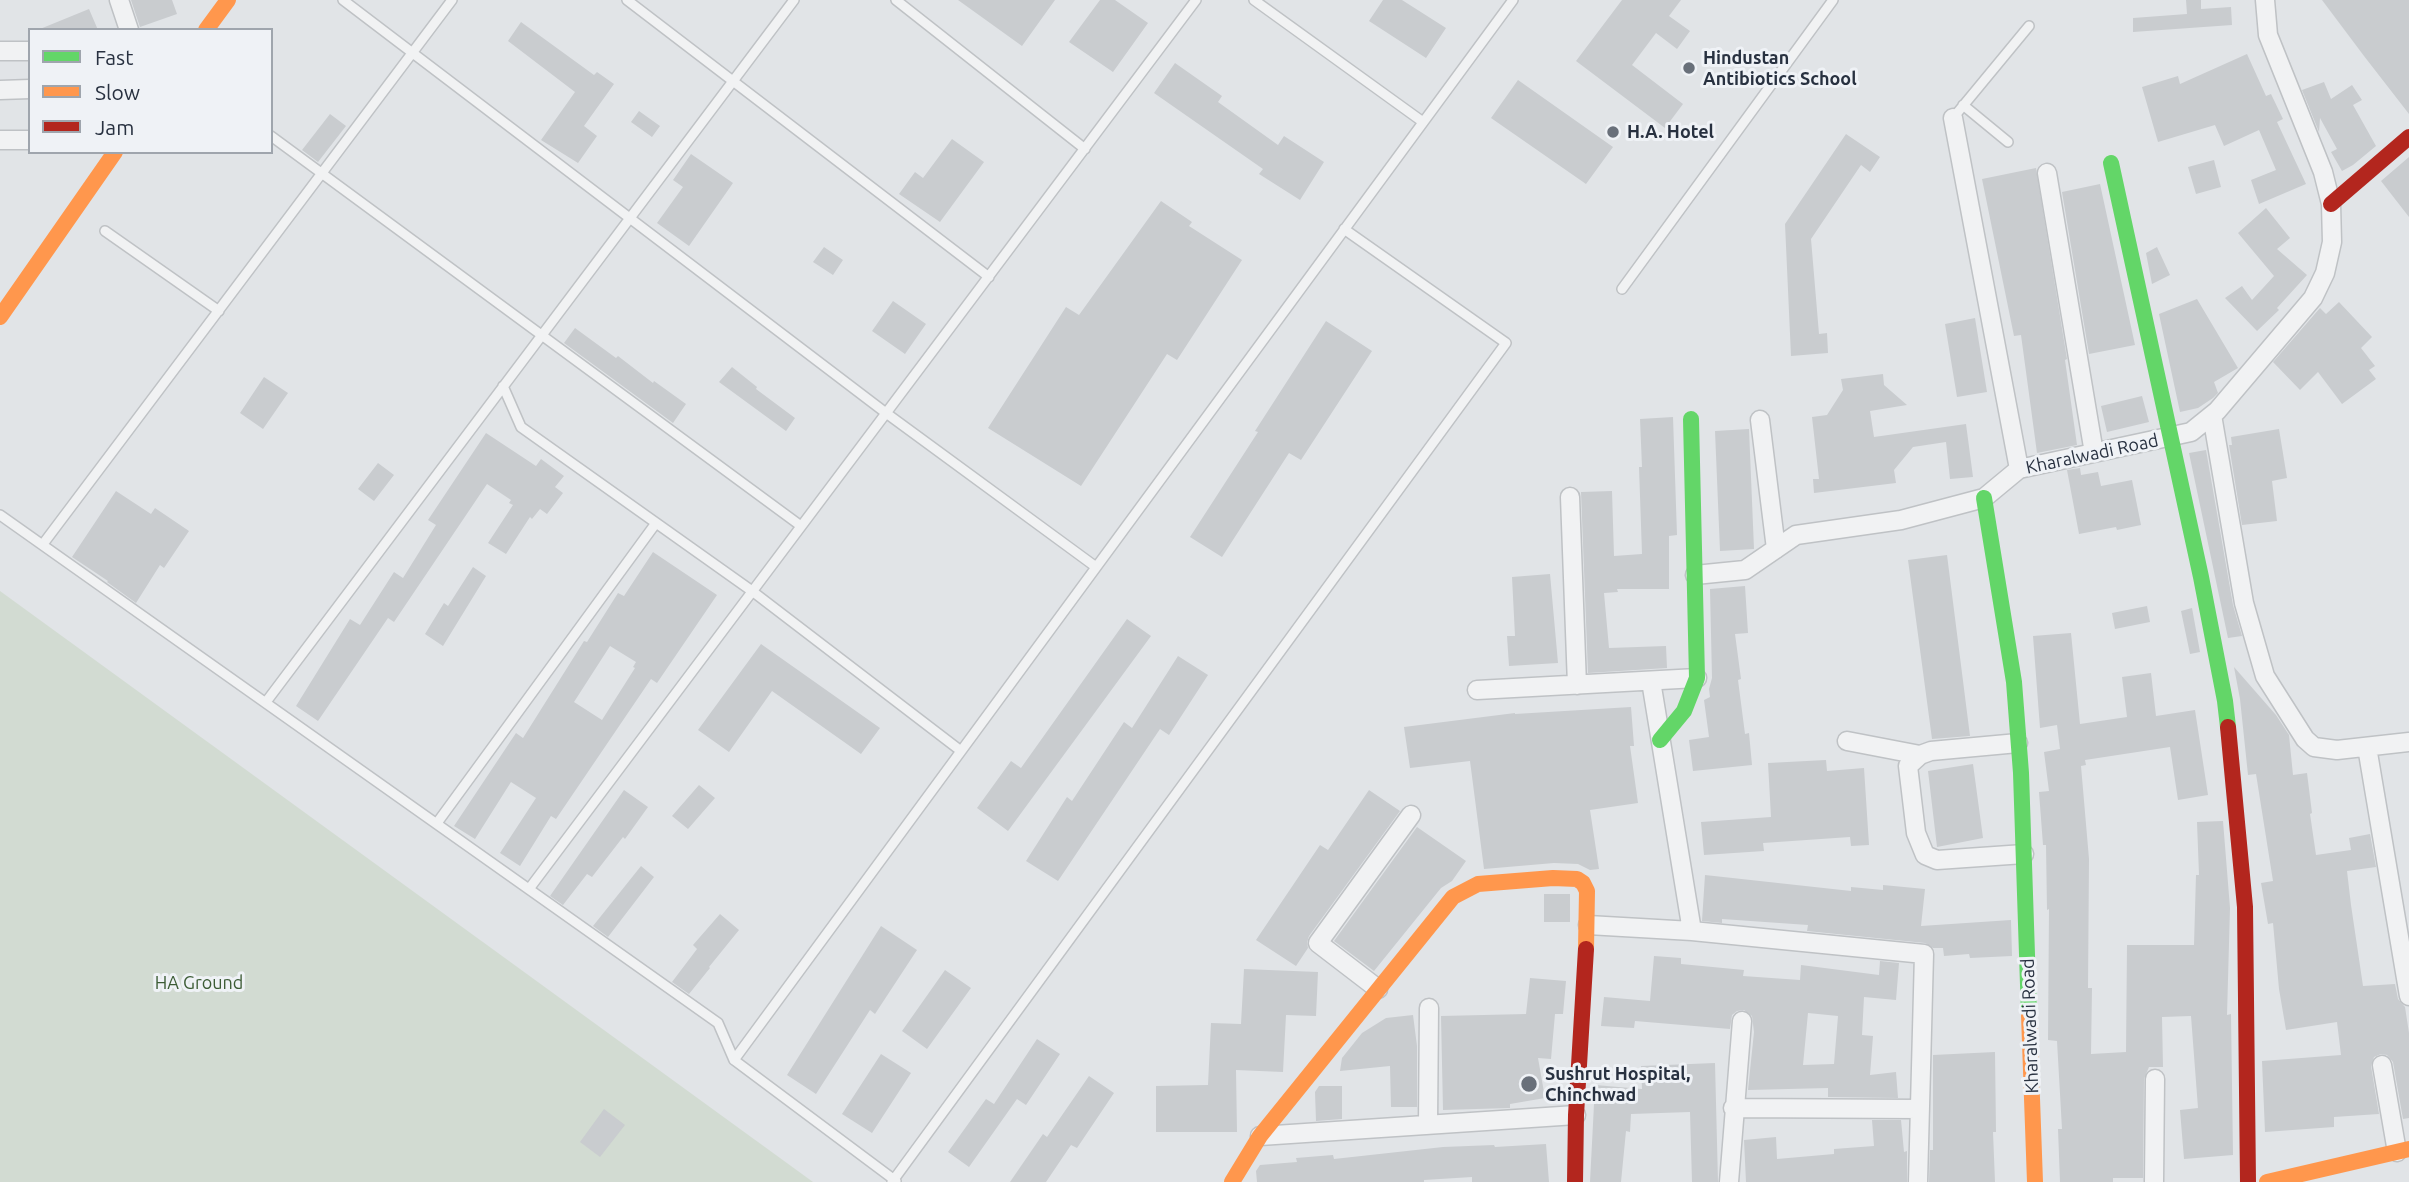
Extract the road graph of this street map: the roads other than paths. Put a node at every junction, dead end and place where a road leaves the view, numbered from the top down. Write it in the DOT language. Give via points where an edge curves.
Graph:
graph roads {
  1 [pos="119,0"];
  2 [pos="228,0"];
  3 [pos="343,0"];
  4 [pos="452,0"];
  5 [pos="627,0"];
  6 [pos="794,0"];
  7 [pos="896,0"];
  8 [pos="1196,0"];
  9 [pos="1254,0"];
  10 [pos="1513,0"];
  11 [pos="1833,0"];
  12 [pos="2266,0"];
  13 [pos="2029,26"];
  14 [pos="128,28"];
  15 [pos="207,28"];
  16 [pos="0,51"];
  17 [pos="28,51"];
  18 [pos="412,52"];
  19 [pos="733,81"];
  20 [pos="28,89"];
  21 [pos="0,90"];
  22 [pos="1958,111"];
  23 [pos="1423,122"];
  24 [pos="273,137"];
  25 [pos="2409,137"];
  26 [pos="0,140"];
  27 [pos="28,140"];
  28 [pos="2008,142"];
  29 [pos="1085,149"];
  30 [pos="115,154"];
  31 [pos="2111,163"];
  32 [pos="322,173"];
  33 [pos="2047,173"];
  34 [pos="2331,204"];
  35 [pos="629,218"];
  36 [pos="1345,229"];
  37 [pos="105,231"];
  38 [pos="989,277"];
  39 [pos="1622,289"];
  40 [pos="219,311"];
  41 [pos="0,317"];
  42 [pos="541,335"];
  43 [pos="503,386"];
  44 [pos="886,414"];
  45 [pos="2211,415"];
  46 [pos="1691,419"];
  47 [pos="1760,419"];
  48 [pos="2169,437"];
  49 [pos="2094,453"];
  50 [pos="2019,469"];
  51 [pos="1570,497"];
  52 [pos="1984,498"];
  53 [pos="0,515"];
  54 [pos="656,523"];
  55 [pos="801,526"];
  56 [pos="43,544"];
  57 [pos="1776,549"];
  58 [pos="1096,568"];
  59 [pos="1695,575"];
  60 [pos="752,591"];
  61 [pos="1697,678"];
  62 [pos="1651,681"];
  63 [pos="1577,685"];
  64 [pos="1477,690"];
  65 [pos="266,702"];
  66 [pos="1661,740"];
  67 [pos="1847,741"];
  68 [pos="2409,742"];
  69 [pos="2018,743"];
  70 [pos="2367,747"];
  71 [pos="961,751"];
  72 [pos="1920,755"];
  73 [pos="1410,815"];
  74 [pos="437,823"];
  75 [pos="2024,854"];
  76 [pos="529,889"];
  77 [pos="1588,925"];
  78 [pos="1692,931"];
  79 [pos="1378,989"];
  80 [pos="2409,996"];
  81 [pos="1429,1007"];
  82 [pos="1742,1021"];
  83 [pos="734,1060"];
  84 [pos="2382,1065"];
  85 [pos="2155,1079"];
  86 [pos="1733,1108"];
  87 [pos="1920,1109"];
  88 [pos="1576,1115"];
  89 [pos="1428,1125"];
  90 [pos="1260,1136"];
  91 [pos="2403,1150"];
  92 [pos="895,1181"];
  93 [pos="1232,1182"];
  94 [pos="1575,1182"];
  95 [pos="1729,1182"];
  96 [pos="1918,1182"];
  97 [pos="2035,1182"];
  98 [pos="2154,1182"];
  99 [pos="2248,1182"];
  100 [pos="2267,1182"];
  1 -- 14 [label="street"];
  2 -- 15 [label="street"];
  3 -- 18 [label="lane"];
  4 -- 18 [label="lane"];
  5 -- 19 [label="lane"];
  6 -- 19 [label="lane"];
  7 -- 29 [label="lane"];
  8 -- 29 [label="lane"];
  9 -- 23 [label="lane"];
  10 -- 23 [label="lane"];
  11 -- 39 [label="lane"];
  12 -- 34 [label="street, Kharalwadi Road" via="2269,35 2323,172"];
  13 -- 22 [label="lane"];
  16 -- 17 [label="street"];
  18 -- 32 [label="lane"];
  18 -- 35 [label="lane"];
  19 -- 35 [label="lane"];
  19 -- 38 [label="lane"];
  20 -- 21 [label="street"];
  22 -- 28 [label="lane"];
  22 -- 50 [label="street"];
  23 -- 36 [label="lane"];
  24 -- 32 [label="lane"];
  25 -- 34 [label="street"];
  26 -- 27 [label="street"];
  29 -- 38 [label="lane"];
  30 -- 41 [label="street"];
  31 -- 48 [label="street"];
  32 -- 40 [label="lane"];
  32 -- 42 [label="lane"];
  33 -- 49 [label="street"];
  34 -- 45 [label="street, Kharalwadi Road" via="2332,242 2313,298"];
  35 -- 42 [label="lane"];
  35 -- 44 [label="lane"];
  36 -- 58 [label="lane"];
  36 -- 92 [label="lane" via="1506,343"];
  37 -- 40 [label="lane"];
  38 -- 44 [label="lane"];
  40 -- 56 [label="lane"];
  42 -- 43 [label="lane"];
  42 -- 55 [label="lane"];
  43 -- 54 [label="lane" via="521,427"];
  43 -- 65 [label="lane"];
  44 -- 55 [label="lane"];
  44 -- 58 [label="lane"];
  45 -- 48 [label="street, Kharalwadi Road" via="2191,432"];
  45 -- 70 [label="street" via="2244,603 2265,676 2314,747"];
  46 -- 59 [label="street"];
  47 -- 57 [label="street"];
  48 -- 49 [label="street, Kharalwadi Road"];
  48 -- 99 [label="street" via="2225,701 2245,907"];
  49 -- 50 [label="street, Kharalwadi Road"];
  50 -- 52 [label="street, Kharalwadi Road"];
  51 -- 63 [label="street"];
  52 -- 57 [label="street" via="1901,520 1796,535"];
  52 -- 69 [label="street, Kharalwadi Road" via="2014,682"];
  53 -- 56 [label="lane"];
  54 -- 60 [label="lane"];
  54 -- 74 [label="lane"];
  55 -- 60 [label="lane"];
  56 -- 65 [label="lane"];
  57 -- 59 [label="street" via="1745,570"];
  58 -- 71 [label="lane"];
  59 -- 61 [label="street"];
  60 -- 71 [label="lane"];
  60 -- 76 [label="lane"];
  61 -- 62 [label="street"];
  61 -- 66 [label="street" via="1684,711"];
  62 -- 63 [label="street"];
  62 -- 66 [label="street"];
  63 -- 64 [label="street"];
  65 -- 74 [label="lane"];
  66 -- 78 [label="street"];
  67 -- 72 [label="street"];
  68 -- 70 [label="street"];
  69 -- 72 [label="street"];
  69 -- 75 [label="street, Kharalwadi Road"];
  70 -- 80 [label="street"];
  71 -- 83 [label="lane"];
  72 -- 75 [label="street" via="1908,766 1916,833 1925,855 1937,860"];
  73 -- 79 [label="street" via="1318,943"];
  74 -- 76 [label="lane"];
  75 -- 97 [label="street, Kharalwadi Road"];
  76 -- 83 [label="lane" via="718,1023"];
  77 -- 78 [label="street"];
  77 -- 79 [label="street" via="1587,891 1577,879 1478,884 1444,906"];
  77 -- 88 [label="street"];
  78 -- 87 [label="street" via="1924,954"];
  79 -- 90 [label="street"];
  81 -- 89 [label="street"];
  82 -- 86 [label="street"];
  83 -- 92 [label="lane"];
  84 -- 91 [label="street"];
  85 -- 98 [label="street"];
  86 -- 87 [label="street"];
  86 -- 95 [label="street"];
  87 -- 96 [label="street"];
  88 -- 89 [label="street"];
  88 -- 94 [label="street"];
  89 -- 90 [label="street"];
  90 -- 93 [label="street"];
  91 -- 100 [label="street"];
}
